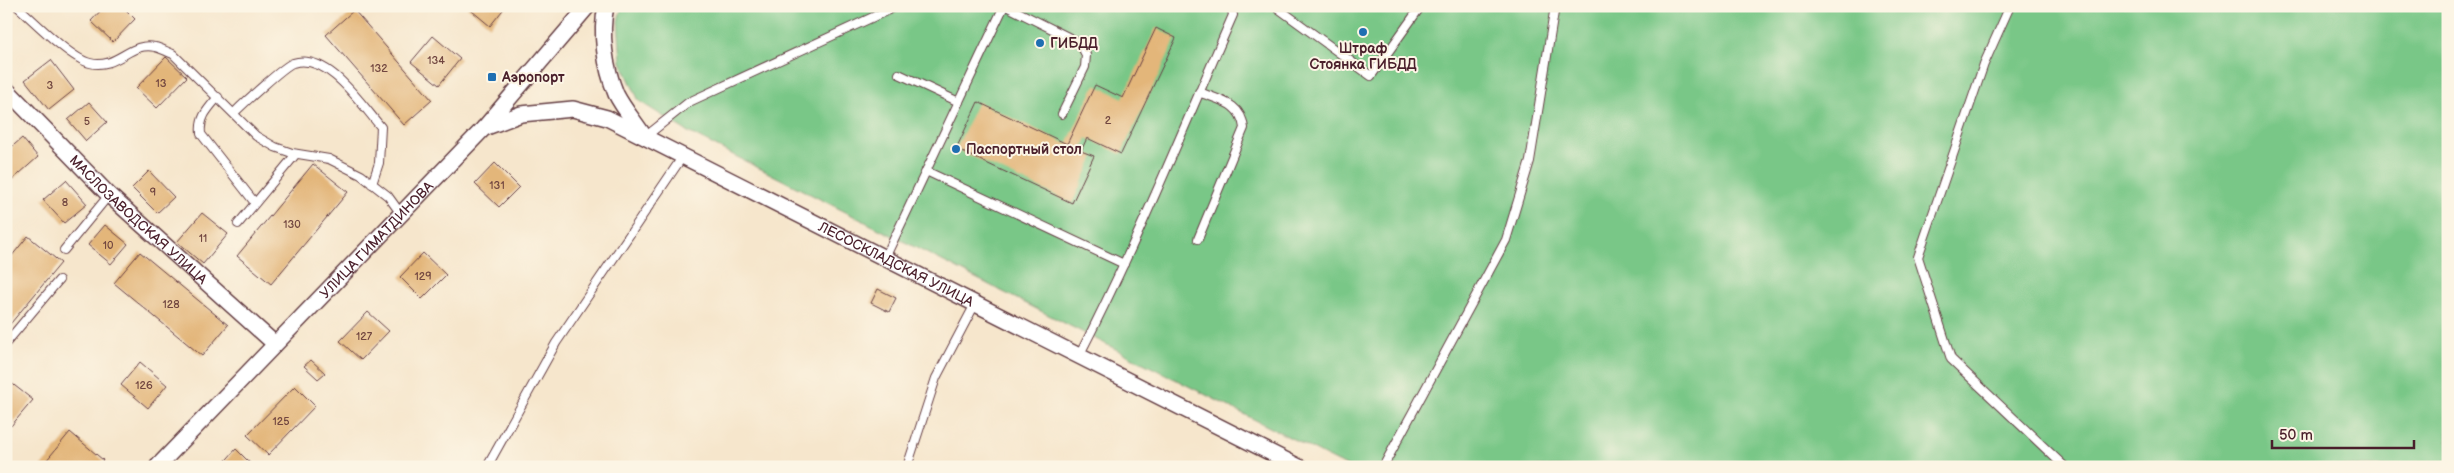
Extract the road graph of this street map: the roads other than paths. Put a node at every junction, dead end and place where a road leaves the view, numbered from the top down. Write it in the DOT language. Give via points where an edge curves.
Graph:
graph roads {
  1 [pos="17,6"];
  2 [pos="588,6"];
  3 [pos="606,6"];
  4 [pos="897,6"];
  5 [pos="1005,6"];
  6 [pos="1231,6"];
  7 [pos="1274,6"];
  8 [pos="1421,6"];
  9 [pos="1555,6"];
  10 [pos="2010,6"];
  11 [pos="899,74"];
  12 [pos="6,89"];
  13 [pos="1199,92"];
  14 [pos="218,97"];
  15 [pos="959,102"];
  16 [pos="234,113"];
  17 [pos="1062,114"];
  18 [pos="484,128"];
  19 [pos="645,137"];
  20 [pos="296,154"];
  21 [pos="683,156"];
  22 [pos="926,171"];
  23 [pos="372,184"];
  24 [pos="109,195"];
  25 [pos="256,203"];
  26 [pos="401,214"];
  27 [pos="238,224"];
  28 [pos="1198,239"];
  29 [pos="64,250"];
  30 [pos="885,258"];
  31 [pos="1124,264"];
  32 [pos="59,280"];
  33 [pos="975,304"];
  34 [pos="6,343"];
  35 [pos="275,344"];
  36 [pos="1079,356"];
  37 [pos="157,467"];
  38 [pos="487,467"];
  39 [pos="907,467"];
  40 [pos="1299,467"];
  41 [pos="1384,467"];
  42 [pos="2065,467"];
  1 -- 14 [label="lane" via="74,56 89,63 113,62 130,50 155,47 173,54"];
  2 -- 18 [label="street, УЛИЦА ГИМАТДИНОВА"];
  3 -- 19 [label="street" via="605,54 616,94"];
  4 -- 19 [label="lane" via="689,102"];
  5 -- 15 [label="lane"];
  5 -- 17 [label="lane" via="1080,43 1086,55 1085,67"];
  6 -- 13 [label="lane" via="1233,14"];
  7 -- 8 [label="lane" via="1371,76"];
  9 -- 41 [label="lane" via="1530,161 1506,240"];
  10 -- 42 [label="lane" via="1984,64 1918,257 1951,359"];
  11 -- 15 [label="lane"];
  12 -- 24 [label="street, МАСЛОЗАВОДСКАЯ УЛИЦА"];
  13 -- 28 [label="lane" via="1237,108 1244,128"];
  13 -- 31 [label="lane"];
  14 -- 16 [label="lane"];
  14 -- 25 [label="lane" via="203,115 201,134"];
  15 -- 22 [label="lane"];
  16 -- 20 [label="lane" via="256,136"];
  16 -- 23 [label="lane" via="292,63 310,62 324,66 335,74 381,127 379,163"];
  18 -- 19 [label="street, ЛЕСОСКЛАДСКАЯ УЛИЦА" via="521,114 573,109 607,118"];
  18 -- 26 [label="street, УЛИЦА ГИМАТДИНОВА"];
  19 -- 21 [label="street, ЛЕСОСКЛАДСКАЯ УЛИЦА"];
  20 -- 23 [label="lane" via="329,159"];
  20 -- 25 [label="lane"];
  21 -- 30 [label="street, ЛЕСОСКЛАДСКАЯ УЛИЦА"];
  21 -- 38 [label="lane" via="556,343"];
  22 -- 30 [label="lane"];
  22 -- 31 [label="lane"];
  23 -- 26 [label="lane" via="388,196"];
  24 -- 29 [label="lane"];
  24 -- 35 [label="street, МАСЛОЗАВОДСКАЯ УЛИЦА"];
  25 -- 27 [label="lane"];
  26 -- 35 [label="street, УЛИЦА ГИМАТДИНОВА"];
  30 -- 33 [label="street, ЛЕСОСКЛАДСКАЯ УЛИЦА"];
  31 -- 36 [label="lane"];
  32 -- 34 [label="lane"];
  33 -- 36 [label="street, ЛЕСОСКЛАДСКАЯ УЛИЦА"];
  33 -- 39 [label="lane" via="936,378"];
  35 -- 37 [label="street, УЛИЦА ГИМАТДИНОВА"];
  36 -- 40 [label="street, ЛЕСОСКЛАДСКАЯ УЛИЦА"];
}
